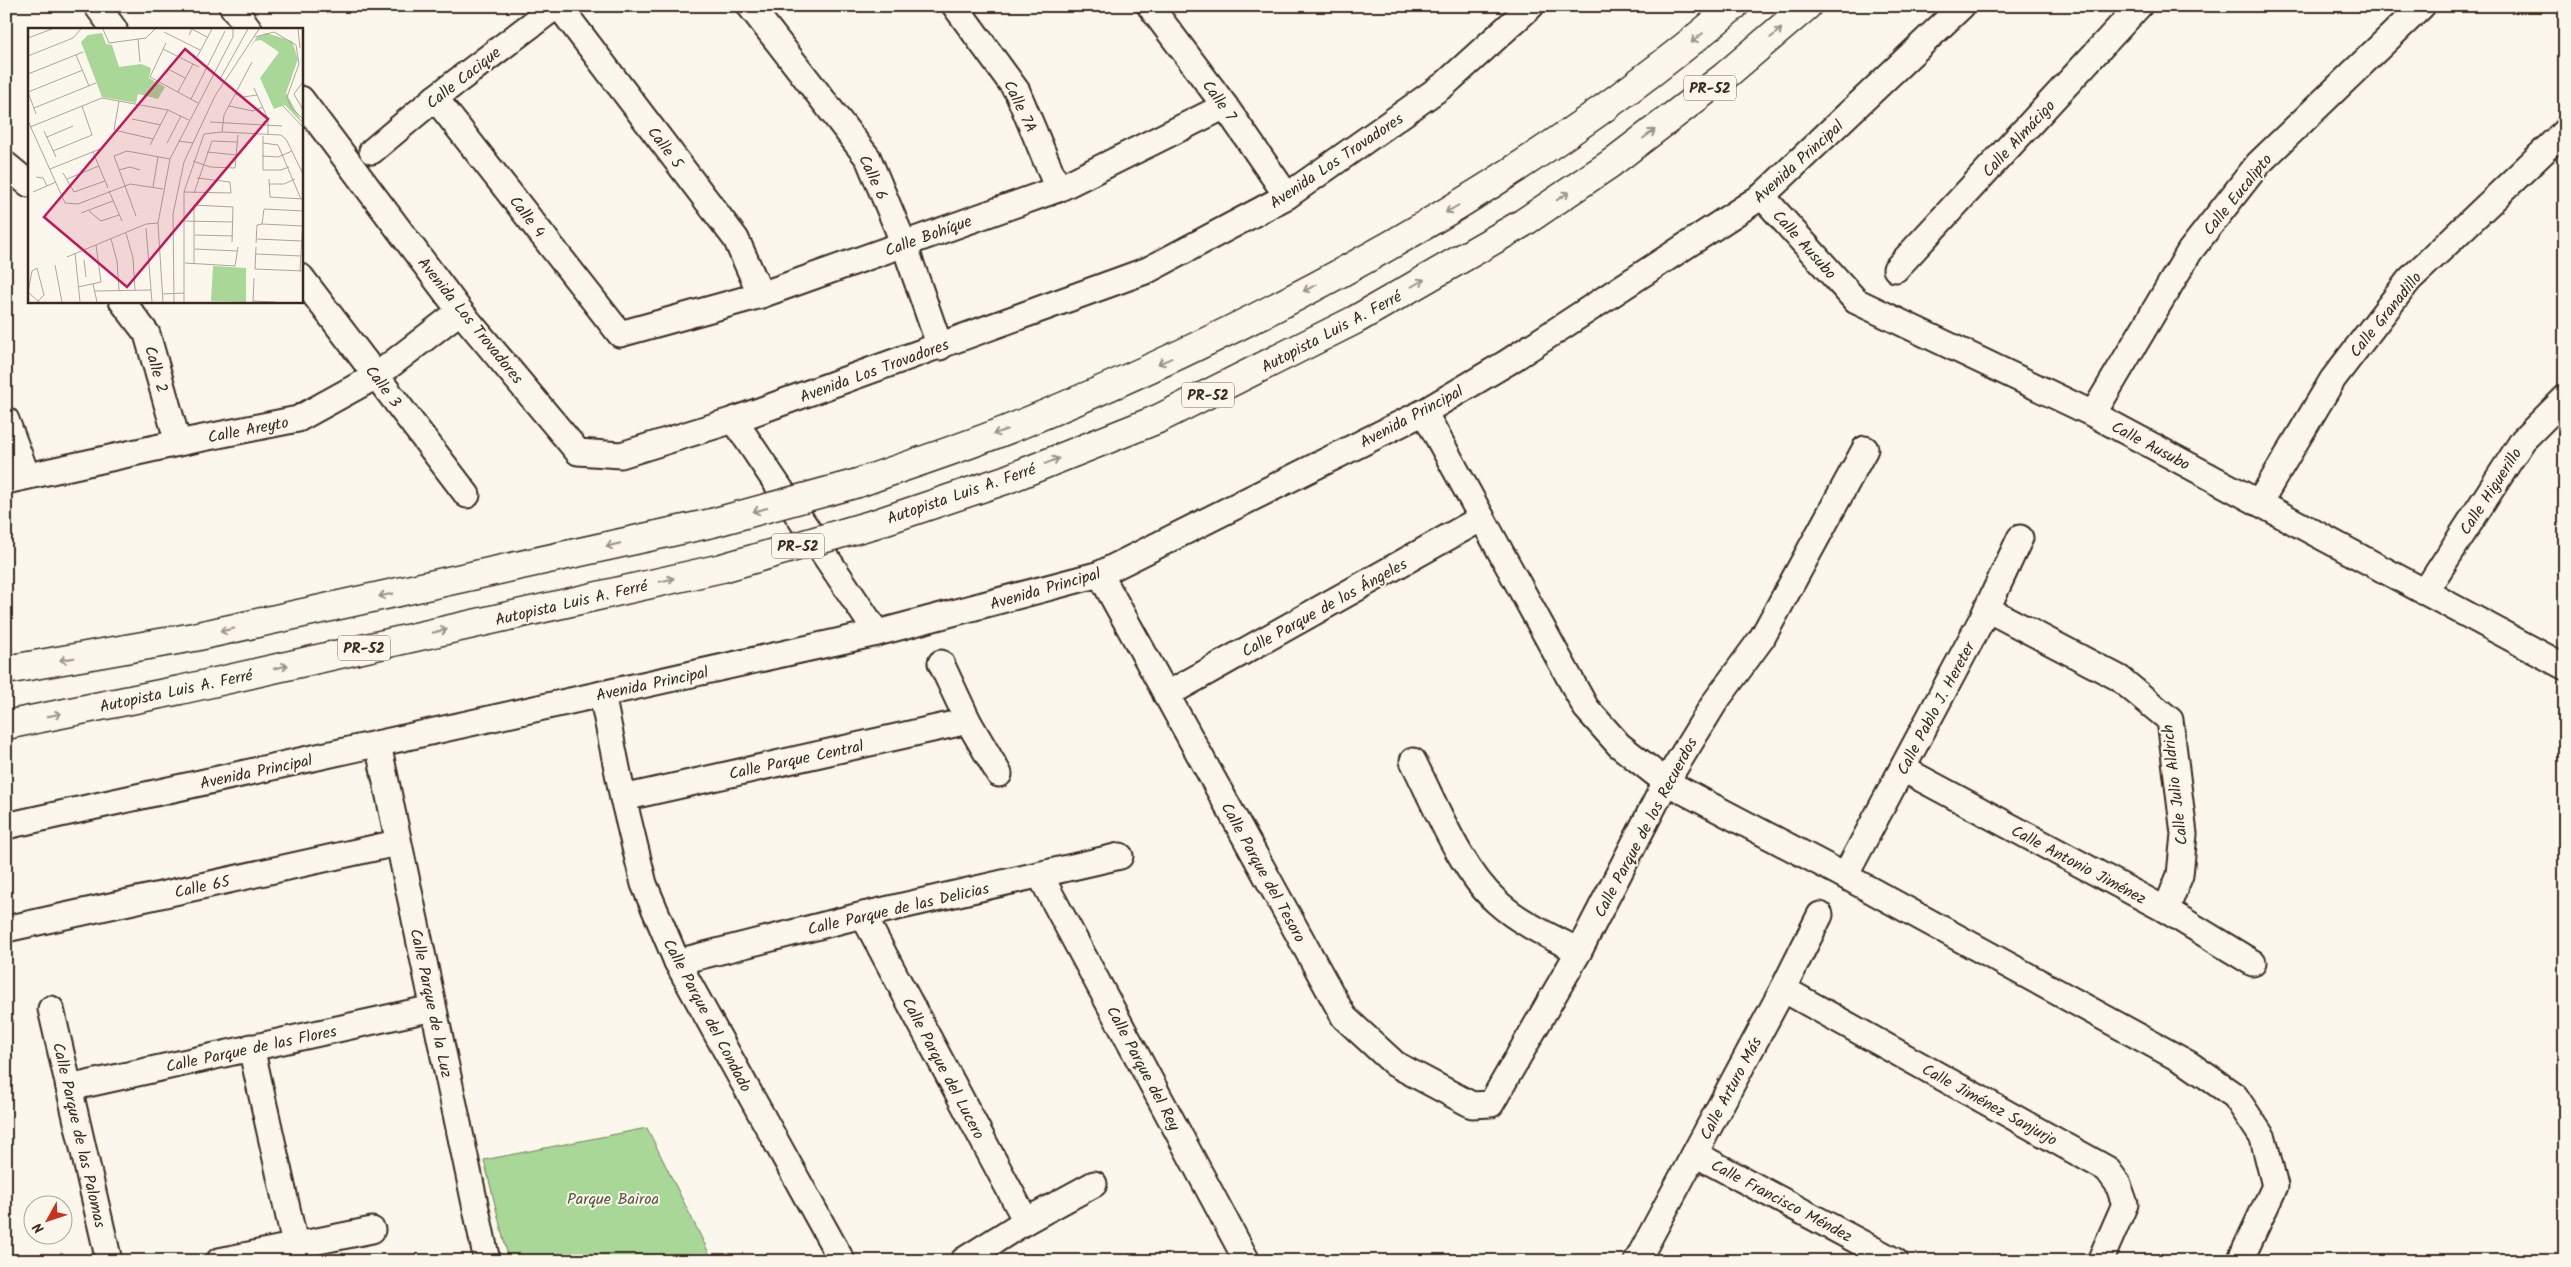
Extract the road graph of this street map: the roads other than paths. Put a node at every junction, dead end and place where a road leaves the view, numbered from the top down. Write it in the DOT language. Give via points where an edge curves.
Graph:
graph roads {
  1 [pos="97,6"];
  2 [pos="232,6"];
  3 [pos="558,6"];
  4 [pos="750,6"];
  5 [pos="955,6"];
  6 [pos="1150,6"];
  7 [pos="1531,6"];
  8 [pos="1734,6"];
  9 [pos="1807,6"];
  10 [pos="1962,6"];
  11 [pos="2139,6"];
  12 [pos="2422,6"];
  13 [pos="113,28"];
  14 [pos="247,28"];
  15 [pos="435,98"];
  16 [pos="302,100"];
  17 [pos="1225,106"];
  18 [pos="2565,131"];
  19 [pos="372,151"];
  20 [pos="6,165"];
  21 [pos="28,183"];
  22 [pos="1058,189"];
  23 [pos="1287,196"];
  24 [pos="1762,196"];
  25 [pos="904,244"];
  26 [pos="1896,269"];
  27 [pos="302,278"];
  28 [pos="761,295"];
  29 [pos="123,302"];
  30 [pos="460,311"];
  31 [pos="620,334"];
  32 [pos="940,347"];
  33 [pos="376,376"];
  34 [pos="2565,398"];
  35 [pos="1424,412"];
  36 [pos="2093,414"];
  37 [pos="6,420"];
  38 [pos="734,420"];
  39 [pos="178,442"];
  40 [pos="1865,449"];
  41 [pos="17,479"];
  42 [pos="467,495"];
  43 [pos="2259,503"];
  44 [pos="1482,518"];
  45 [pos="2020,538"];
  46 [pos="1100,574"];
  47 [pos="2425,592"];
  48 [pos="1987,609"];
  49 [pos="877,633"];
  50 [pos="941,663"];
  51 [pos="2565,666"];
  52 [pos="6,670"];
  53 [pos="602,694"];
  54 [pos="1166,695"];
  55 [pos="968,721"];
  56 [pos="6,725"];
  57 [pos="378,744"];
  58 [pos="1413,761"];
  59 [pos="1903,769"];
  60 [pos="999,774"];
  61 [pos="1666,782"];
  62 [pos="623,798"];
  63 [pos="6,826"];
  64 [pos="398,843"];
  65 [pos="1120,856"];
  66 [pos="1040,875"];
  67 [pos="1845,876"];
  68 [pos="2166,910"];
  69 [pos="1820,914"];
  70 [pos="863,915"];
  71 [pos="6,929"];
  72 [pos="1579,952"];
  73 [pos="677,962"];
  74 [pos="2253,963"];
  75 [pos="1783,989"];
  76 [pos="433,1008"];
  77 [pos="51,1009"];
  78 [pos="251,1047"];
  79 [pos="69,1088"];
  80 [pos="1491,1104"];
  81 [pos="1695,1154"];
  82 [pos="1094,1184"];
  83 [pos="1026,1221"];
  84 [pos="372,1230"];
  85 [pos="295,1244"];
  86 [pos="964,1260"];
  87 [pos="109,1261"];
  88 [pos="219,1261"];
  89 [pos="487,1261"];
  90 [pos="842,1261"];
  91 [pos="1247,1261"];
  92 [pos="1637,1261"];
  93 [pos="1895,1261"];
  94 [pos="2100,1261"];
  95 [pos="2240,1261"];
  1 -- 13 [label="street"];
  2 -- 14 [label="street"];
  3 -- 15 [label="street, Calle Cacique"];
  3 -- 28 [label="street, Calle 5" via="736,239"];
  4 -- 25 [label="street, Calle 6" via="868,158"];
  5 -- 22 [label="street, Calle 7A" via="1017,91"];
  6 -- 17 [label="street, Calle 7"];
  7 -- 23 [label="street, Avenida Los Trovadores" via="1445,84"];
  8 -- 52 [label="highway, PR-52, one-way, bridge" via="1689,45 1564,136 1494,184 1360,263 1176,356 1017,426 858,483 712,523 194,637"];
  56 -- 9 [label="highway, Autopista Luis A. Ferré / PR-52, one-way, bridge" via="722,568 874,524 1005,480 1158,419 1355,320 1523,223 1610,164 1725,76"];
  10 -- 24 [label="street, Avenida Principal"];
  11 -- 26 [label="street, Calle Almácigo"];
  12 -- 36 [label="street, Calle Eucalipto" via="2258,164 2190,251"];
  15 -- 19 [label="street, Calle Cacique"];
  15 -- 31 [label="street, Calle 4"];
  16 -- 30 [label="street, Avenida Los Trovadores"];
  17 -- 22 [label="street, Calle Bohíque"];
  17 -- 23 [label="street, Calle 7"];
  18 -- 43 [label="street, Calle Granadillo" via="2409,280 2333,379"];
  20 -- 21 [label="street"];
  22 -- 25 [label="street, Calle Bohíque"];
  23 -- 32 [label="street, Avenida Los Trovadores" via="1148,270"];
  24 -- 35 [label="street, Avenida Principal" via="1508,362"];
  24 -- 36 [label="street, Calle Ausubo" via="1856,301"];
  25 -- 28 [label="street, Calle Bohíque"];
  25 -- 32 [label="street, Calle 6"];
  27 -- 33 [label="street, Calle 3"];
  28 -- 31 [label="street, Calle Bohíque"];
  29 -- 39 [label="street, Calle 2" via="147,334"];
  30 -- 33 [label="street, Calle Areyto"];
  30 -- 38 [label="street, Avenida Los Trovadores" via="578,452 621,455"];
  32 -- 38 [label="street, Avenida Los Trovadores"];
  33 -- 39 [label="street, Calle Areyto" via="298,419"];
  33 -- 42 [label="street, Calle 3"];
  34 -- 47 [label="street, Calle Higuerillo" via="2523,440"];
  35 -- 44 [label="street"];
  35 -- 46 [label="street, Avenida Principal"];
  36 -- 43 [label="street, Calle Ausubo"];
  37 -- 41 [label="street"];
  38 -- 49 [label="street"];
  39 -- 41 [label="street, Calle Areyto"];
  40 -- 61 [label="street, Calle Parque de los Recuerdos" via="1762,638 1715,702"];
  43 -- 47 [label="street, Calle Ausubo"];
  44 -- 54 [label="street, Calle Parque de los Ángeles"];
  44 -- 61 [label="street" via="1586,708 1619,745"];
  45 -- 48 [label="street, Calle Pablo J. Hereter"];
  46 -- 49 [label="street, Avenida Principal"];
  46 -- 54 [label="street, Calle Parque del Tesoro"];
  47 -- 51 [label="street, Calle Ausubo"];
  48 -- 59 [label="street, Calle Pablo J. Hereter"];
  48 -- 68 [label="street, Calle Julio Aldrich" via="2118,678 2170,720 2184,834 2180,875"];
  49 -- 53 [label="street, Avenida Principal"];
  50 -- 55 [label="street"];
  53 -- 57 [label="street, Avenida Principal"];
  53 -- 62 [label="street, Calle Parque del Condado"];
  54 -- 80 [label="street, Calle Parque del Tesoro" via="1344,1017 1395,1064 1472,1105"];
  55 -- 60 [label="street"];
  55 -- 62 [label="street, Calle Parque Central"];
  57 -- 63 [label="street, Avenida Principal"];
  57 -- 64 [label="street, Calle Parque de la Luz"];
  58 -- 72 [label="street" via="1471,875 1497,903"];
  59 -- 67 [label="street, Calle Pablo J. Hereter"];
  59 -- 68 [label="street, Calle Antonio Jiménez"];
  61 -- 67 [label="street"];
  61 -- 72 [label="street, Calle Parque de los Recuerdos"];
  62 -- 73 [label="street, Calle Parque del Condado" via="644,884"];
  64 -- 71 [label="street, Calle 65"];
  64 -- 76 [label="street, Calle Parque de la Luz"];
  65 -- 66 [label="street, Calle Parque de las Delicias"];
  66 -- 70 [label="street, Calle Parque de las Delicias"];
  66 -- 91 [label="street, Calle Parque del Rey"];
  67 -- 95 [label="street" via="2189,1064 2234,1096 2263,1138 2275,1186"];
  68 -- 74 [label="street, Calle Antonio Jiménez"];
  69 -- 75 [label="street, Calle Arturo Más"];
  70 -- 73 [label="street, Calle Parque de las Delicias"];
  70 -- 83 [label="street, Calle Parque del Lucero"];
  72 -- 80 [label="street, Calle Parque de los Recuerdos"];
  73 -- 90 [label="street, Calle Parque del Condado"];
  75 -- 81 [label="street, Calle Arturo Más"];
  75 -- 94 [label="street, Calle Jiménez Sanjurjo" via="2107,1169 2118,1184 2125,1204"];
  76 -- 78 [label="street, Calle Parque de las Flores"];
  76 -- 89 [label="street, Calle Parque de la Luz"];
  77 -- 79 [label="street, Calle Parque de las Palomas"];
  78 -- 79 [label="street, Calle Parque de las Flores"];
  78 -- 85 [label="street"];
  79 -- 87 [label="street, Calle Parque de las Palomas"];
  81 -- 92 [label="street, Calle Arturo Más"];
  81 -- 93 [label="street, Calle Francisco Méndez"];
  82 -- 83 [label="street"];
  83 -- 86 [label="street"];
  84 -- 85 [label="street"];
  85 -- 88 [label="street"];
}
